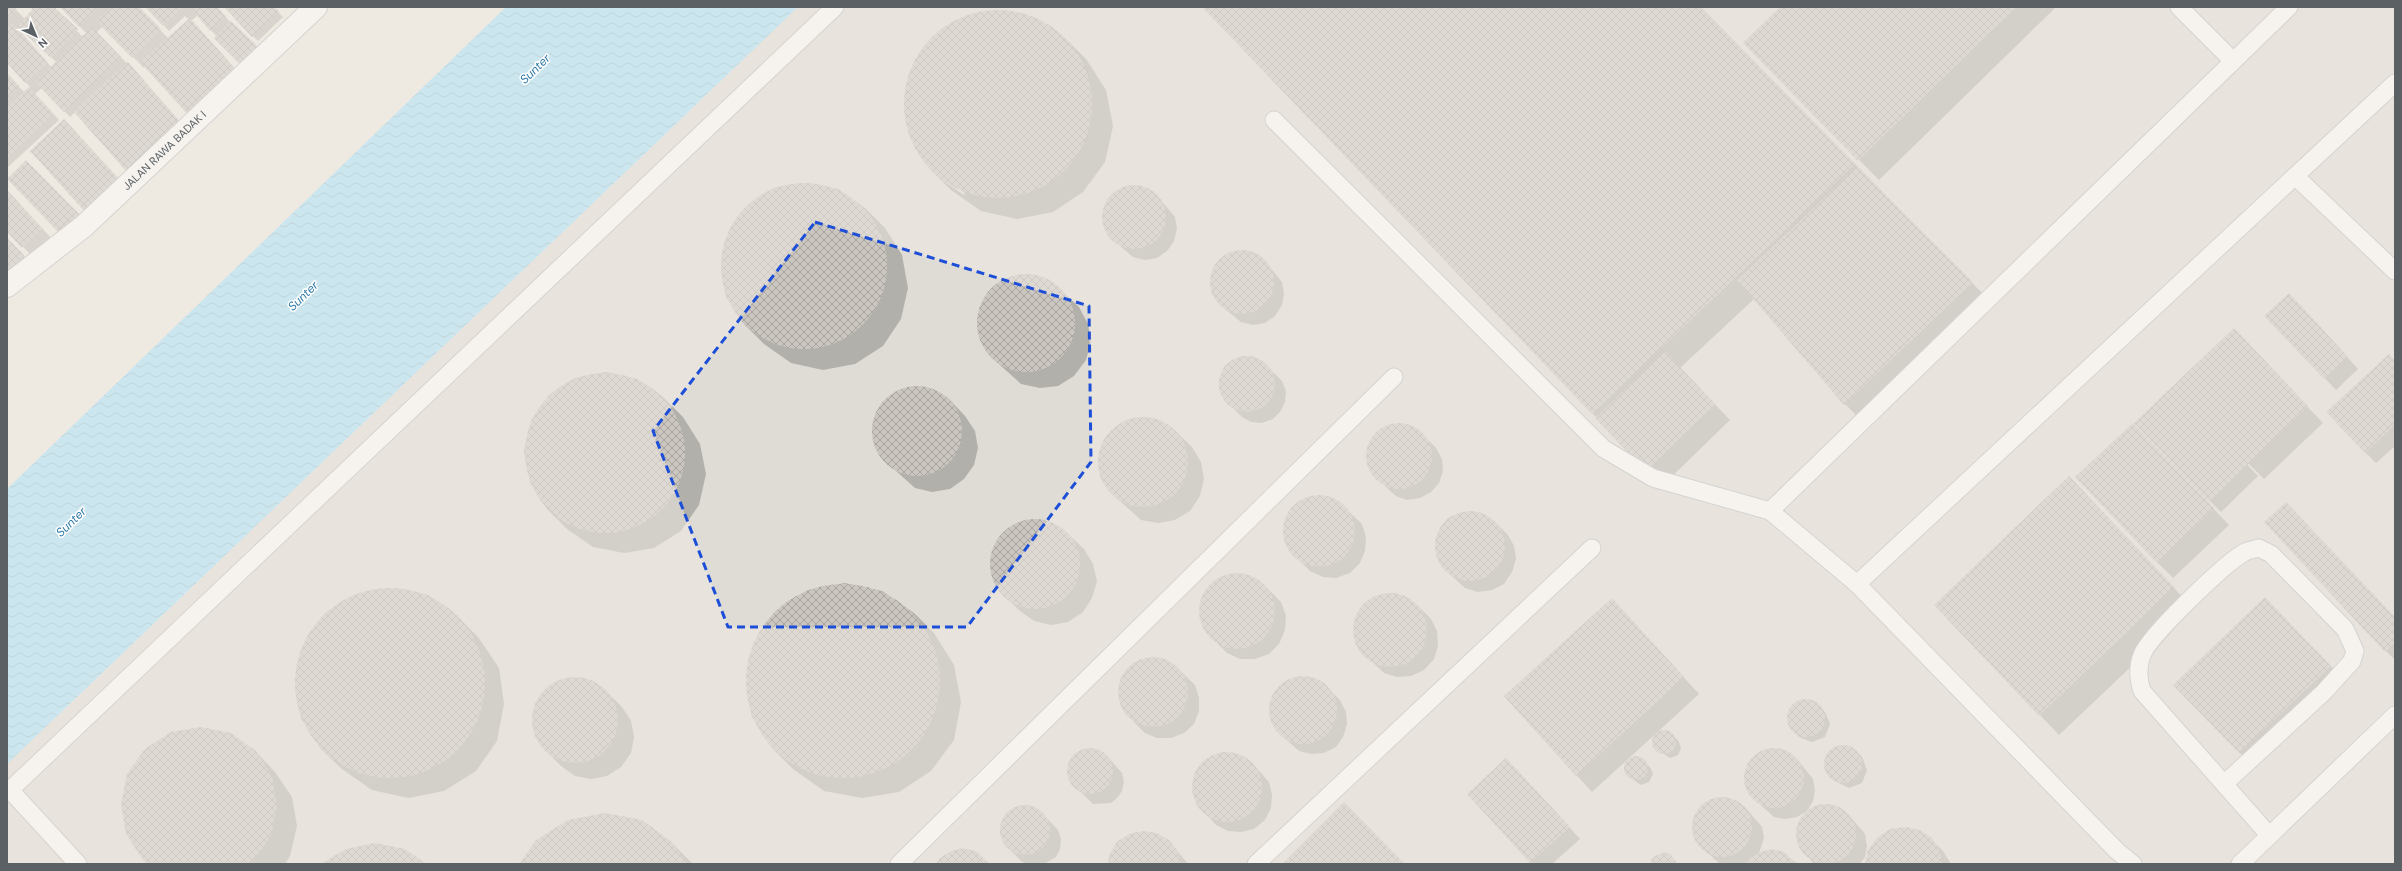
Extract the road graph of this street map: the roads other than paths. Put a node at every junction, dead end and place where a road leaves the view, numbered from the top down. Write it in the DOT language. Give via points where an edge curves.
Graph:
graph roads {
  1 [pos="316,7"];
  2 [pos="835,7"];
  3 [pos="2179,7"];
  4 [pos="2289,7"];
  5 [pos="2232,60"];
  6 [pos="2395,83"];
  7 [pos="1274,120"];
  8 [pos="2295,176"];
  9 [pos="2395,271"];
  10 [pos="7,286"];
  11 [pos="1394,377"];
  12 [pos="1770,511"];
  13 [pos="1592,548"];
  14 [pos="1857,584"];
  15 [pos="2395,715"];
  16 [pos="2224,784"];
  17 [pos="2269,835"];
  18 [pos="78,864"];
  19 [pos="899,864"];
  20 [pos="1256,864"];
  21 [pos="2133,864"];
  22 [pos="2240,864"];
  1 -- 10 [label="street, JALAN RAWA BADAK I" via="84,226"];
  2 -- 18 [label="lane" via="10,790"];
  3 -- 5 [label="lane"];
  4 -- 5 [label="lane"];
  5 -- 12 [label="lane"];
  6 -- 8 [label="lane"];
  7 -- 12 [label="lane" via="1604,449 1653,478"];
  8 -- 9 [label="lane"];
  8 -- 14 [label="lane"];
  11 -- 19 [label="lane"];
  12 -- 14 [label="lane"];
  13 -- 20 [label="lane"];
  14 -- 21 [label="lane" via="2116,850"];
  15 -- 17 [label="lane"];
  16 -- 16 [label="lane" via="2142,691 2138,668 2142,654 2155,634 2230,564 2246,552 2259,548 2271,554 2345,629 2355,651 2352,661 2324,692"];
  16 -- 17 [label="lane"];
  17 -- 22 [label="lane"];
}
